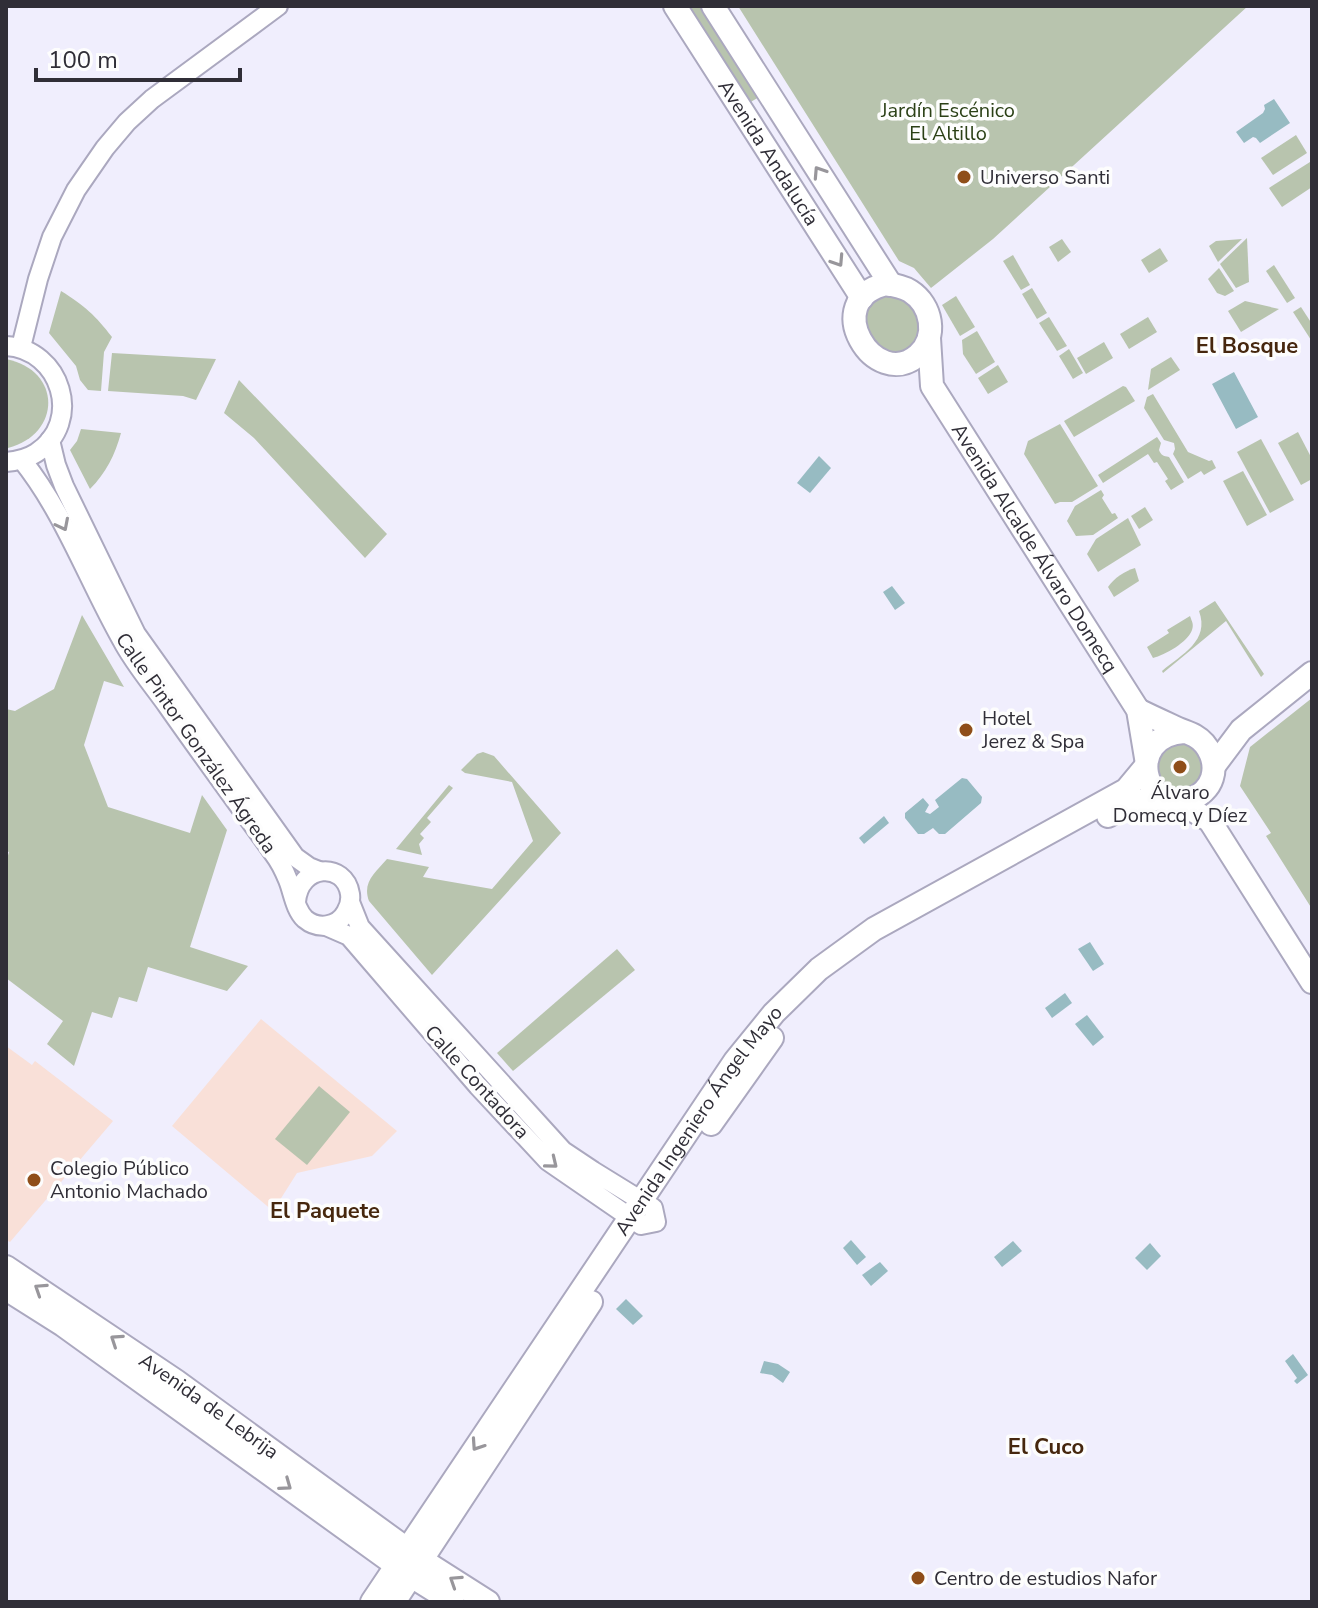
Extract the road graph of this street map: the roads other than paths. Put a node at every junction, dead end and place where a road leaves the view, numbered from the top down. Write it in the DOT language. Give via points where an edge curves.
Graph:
graph roads {
  1 [pos="278,6"];
  2 [pos="675,6"];
  3 [pos="713,6"];
  4 [pos="891,285"];
  5 [pos="862,298"];
  6 [pos="929,338"];
  7 [pos="13,347"];
  8 [pos="892,364"];
  9 [pos="932,386"];
  10 [pos="50,440"];
  11 [pos="14,461"];
  12 [pos="1312,673"];
  13 [pos="1138,710"];
  14 [pos="1241,730"];
  15 [pos="1190,734"];
  16 [pos="1146,762"];
  17 [pos="1213,772"];
  18 [pos="1168,799"];
  19 [pos="1210,821"];
  20 [pos="319,871"];
  21 [pos="296,902"];
  22 [pos="350,902"];
  23 [pos="326,926"];
  24 [pos="1312,982"];
  25 [pos="641,1213"];
  26 [pos="6,1267"];
  27 [pos="6,1289"];
  28 [pos="409,1562"];
  29 [pos="372,1602"];
  30 [pos="394,1602"];
  31 [pos="453,1602"];
  32 [pos="488,1602"];
  1 -- 7 [label="street" via="152,99 105,148 52,237"];
  2 -- 5 [label="main road, Avenida Andalucía, one-way"];
  4 -- 3 [label="main road, Avenida Andalucía, one-way"];
  4 -- 5 [label="main road" via="874,287"];
  4 -- 6 [label="main road" via="910,291 926,308"];
  5 -- 8 [label="main road" via="854,318 861,342 869,353"];
  6 -- 8 [label="main road" via="918,356"];
  6 -- 9 [label="main road, Avenida Alcalde Álvaro Domecq"];
  7 -- 10 [label="street" via="40,358 54,373 62,410"];
  8 -- 9 [label="main road, Avenida Alcalde Álvaro Domecq"];
  9 -- 13 [label="main road, Avenida Alcalde Álvaro Domecq"];
  10 -- 11 [label="street" via="38,452"];
  10 -- 20 [label="street, Calle Pintor González Ágreda" via="64,486 136,634 295,857"];
  11 -- 21 [label="street, Calle Pintor González Ágreda, one-way" via="48,494 123,643 282,865"];
  12 -- 14 [label="main road"];
  13 -- 15 [label="main road"];
  13 -- 16 [label="main road, Avenida Alcalde Álvaro Domecq"];
  14 -- 15 [label="main road"];
  14 -- 17 [label="main road"];
  15 -- 16 [label="main road" via="1165,736"];
  15 -- 17 [label="main road" via="1206,745"];
  16 -- 18 [label="main road" via="1150,784"];
  16 -- 25 [label="main road, Avenida Ingeniero Ángel Mayo" via="1126,790 874,929 819,969 735,1061"];
  17 -- 18 [label="main road" via="1199,796"];
  17 -- 19 [label="main road"];
  18 -- 19 [label="main road"];
  18 -- 25 [label="main road, Avenida Ingeniero Ángel Mayo" via="1123,807 880,940 830,978 774,1036"];
  19 -- 24 [label="main road"];
  20 -- 21 [label="street" via="301,882"];
  20 -- 22 [label="street" via="343,878"];
  21 -- 23 [label="street" via="306,920"];
  22 -- 23 [label="street" via="342,918"];
  22 -- 25 [label="street, Calle Contadora" via="360,927 563,1151"];
  23 -- 25 [label="street, Calle Contadora, one-way" via="349,936 548,1161"];
  25 -- 28 [label="main road, Avenida Ingeniero Ángel Mayo"];
  28 -- 26 [label="main road, Avenida de Lebrija, one-way" via="176,1381"];
  27 -- 28 [label="main road, Avenida de Lebrija, one-way"];
  28 -- 29 [label="main road, Avenida Ingeniero Ángel Mayo"];
  28 -- 30 [label="main road, Avenida Ingeniero Ángel Mayo"];
  28 -- 31 [label="main road"];
  32 -- 28 [label="main road, one-way"];
}
